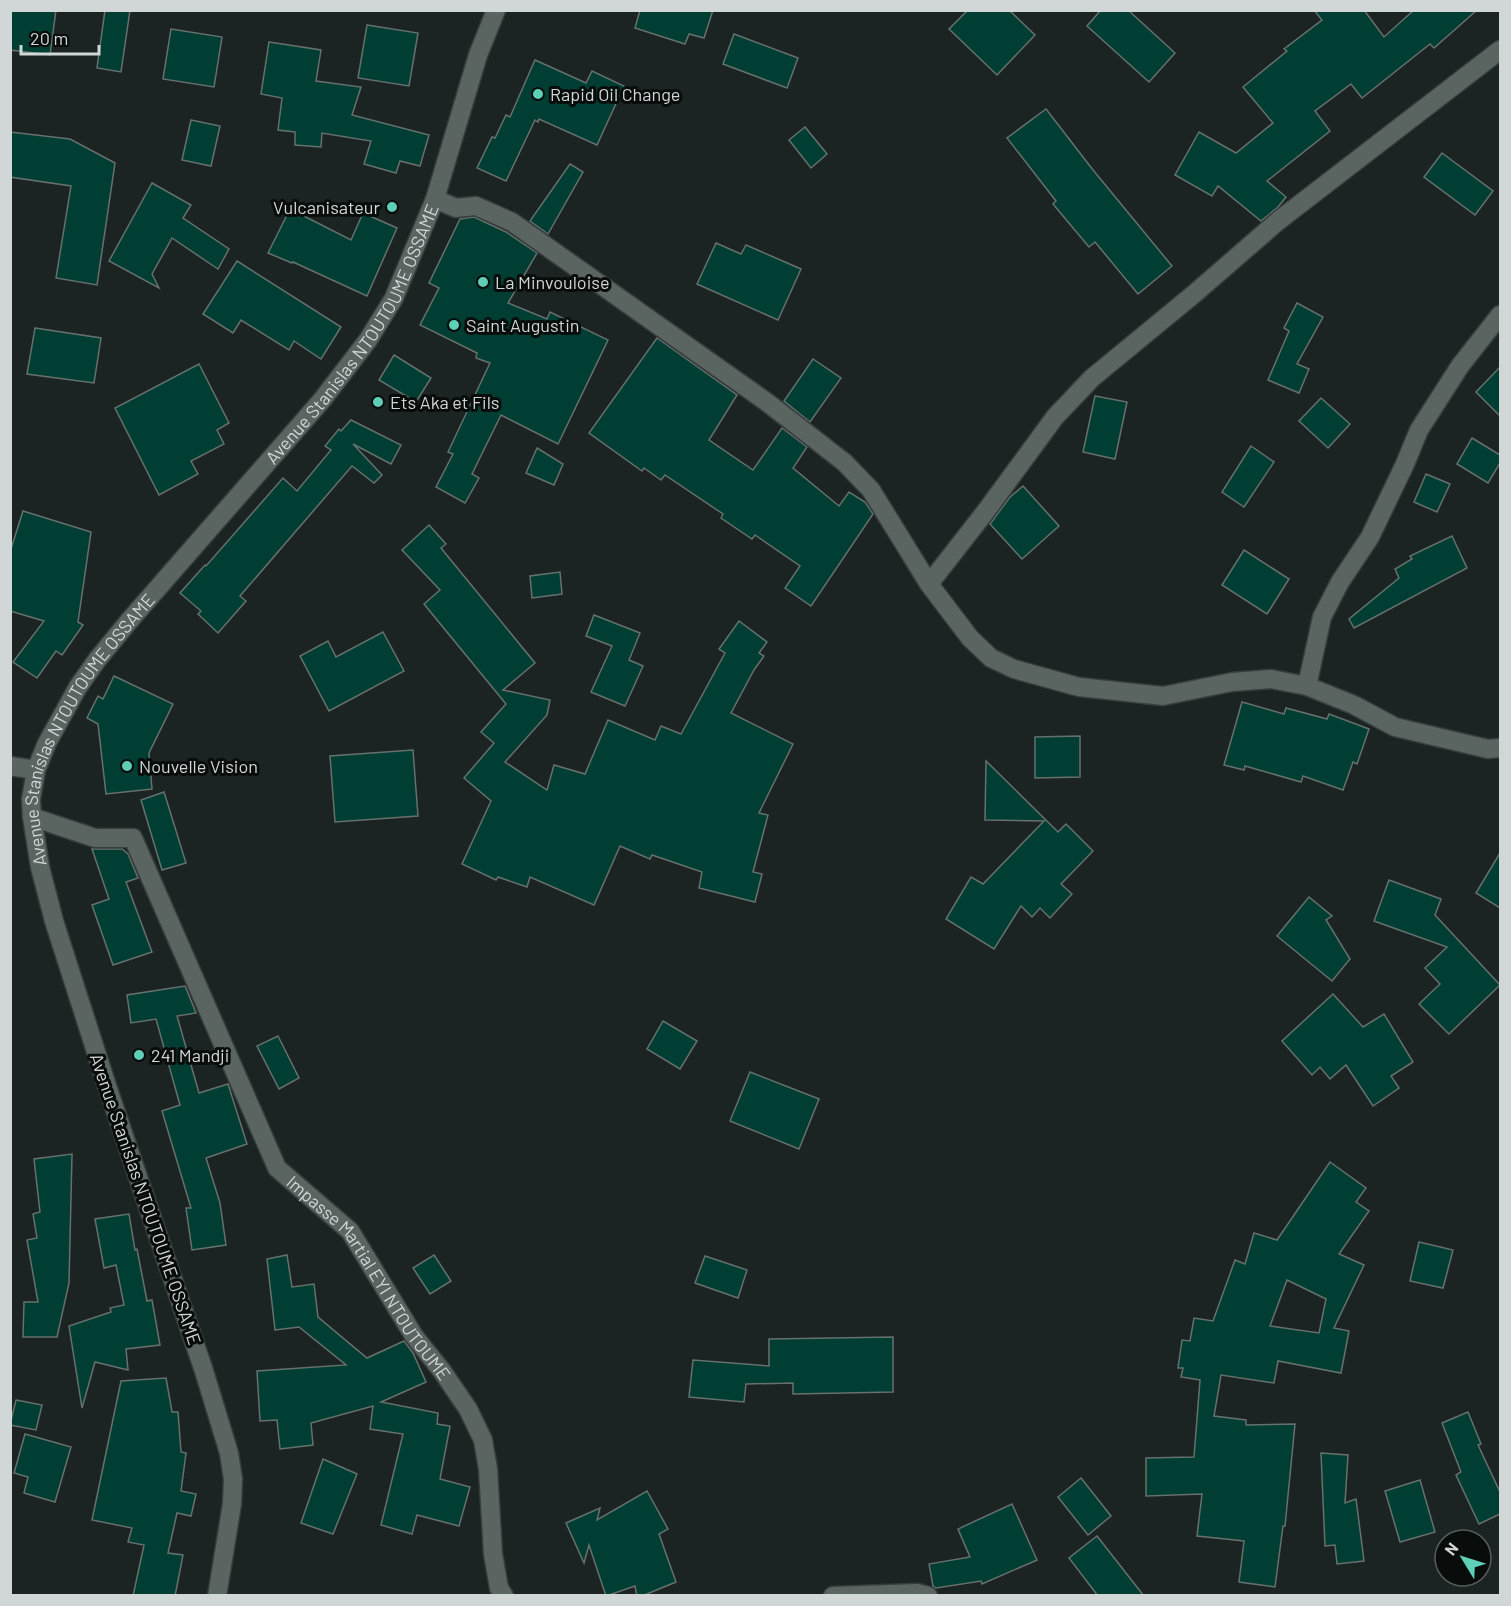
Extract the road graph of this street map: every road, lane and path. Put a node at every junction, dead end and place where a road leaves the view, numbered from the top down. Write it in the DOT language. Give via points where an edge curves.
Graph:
graph roads {
  1 [pos="496,10"];
  2 [pos="1500,50"];
  3 [pos="435,199"];
  4 [pos="1500,315"];
  5 [pos="929,584"];
  6 [pos="1307,686"];
  7 [pos="1500,748"];
  8 [pos="10,766"];
  9 [pos="36,770"];
  10 [pos="32,817"];
  11 [pos="217,1596"];
  12 [pos="504,1596"];
  13 [pos="833,1596"];
  14 [pos="928,1596"];
  1 -- 3 [label="street, Avenue Stanislas NTOUTOUME OSSAME" via="478,55"];
  2 -- 5 [label="street" via="1278,221 1092,378 1055,417"];
  3 -- 5 [label="street" via="456,208 476,206 512,222 768,403 844,462 871,490"];
  3 -- 9 [label="street, Avenue Stanislas NTOUTOUME OSSAME" via="394,298 368,340 322,400 97,660 78,687"];
  4 -- 6 [label="street" via="1460,366 1419,430 1370,537 1322,617"];
  5 -- 6 [label="street" via="970,638 991,658 1014,669 1079,687 1163,696 1232,682 1271,679"];
  6 -- 7 [label="street" via="1395,726 1488,749"];
  8 -- 9 [label="street"];
  9 -- 10 [label="street, Avenue Stanislas NTOUTOUME OSSAME"];
  10 -- 11 [label="street, Avenue Stanislas NTOUTOUME OSSAME" via="54,921 228,1453 232,1504"];
  10 -- 12 [label="street, Impasse Martial EYI NTOUTOUME" via="95,838 133,838 277,1168 350,1231 414,1336 468,1409 483,1440 489,1469 493,1554"];
  13 -- 14 [label="street"];
}
